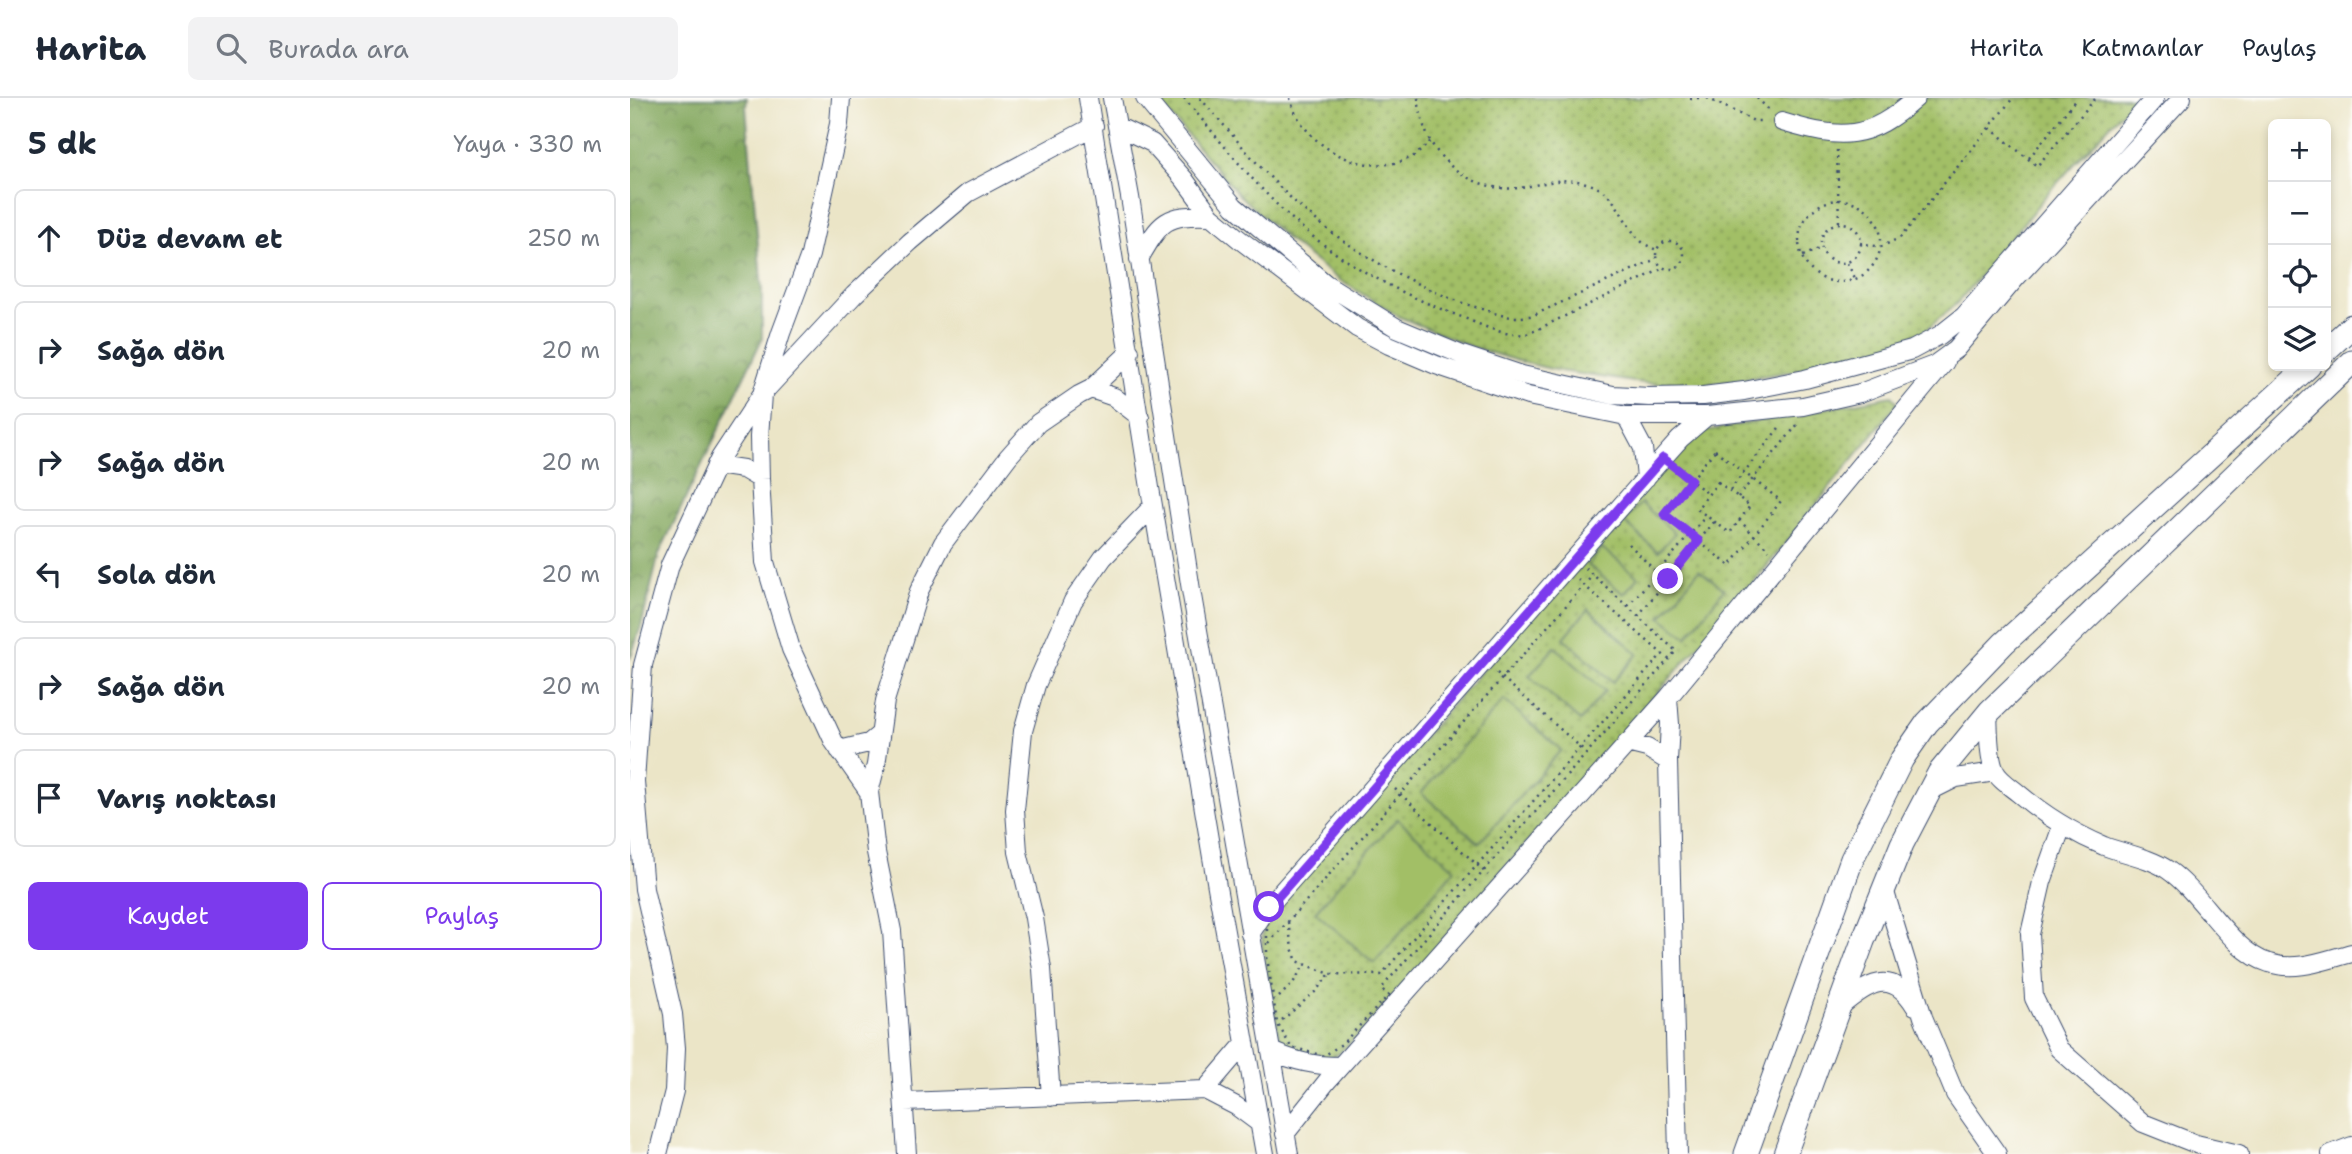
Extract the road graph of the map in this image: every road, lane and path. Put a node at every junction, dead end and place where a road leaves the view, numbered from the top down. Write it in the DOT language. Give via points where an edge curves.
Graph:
graph roads {
  1 [pos="841,98"];
  2 [pos="1088,98"];
  3 [pos="1112,98"];
  4 [pos="1145,98"];
  5 [pos="1184,98"];
  6 [pos="1200,98"];
  7 [pos="1290,98"];
  8 [pos="1418,98"];
  9 [pos="1690,98"];
  10 [pos="1705,98"];
  11 [pos="1916,98"];
  12 [pos="2013,98"];
  13 [pos="2077,98"];
  14 [pos="2096,98"];
  15 [pos="2155,98"];
  16 [pos="2182,98"];
  17 [pos="1782,122"];
  18 [pos="1094,126"];
  19 [pos="1117,126"];
  20 [pos="1989,127"];
  21 [pos="1837,134"];
  22 [pos="1431,141"];
  23 [pos="2029,158"];
  24 [pos="1839,201"];
  25 [pos="1211,216"];
  26 [pos="1839,223"];
  27 [pos="1860,243"];
  28 [pos="1881,247"];
  29 [pos="1821,248"];
  30 [pos="1657,250"];
  31 [pos="1803,256"];
  32 [pos="1656,259"];
  33 [pos="1139,260"];
  34 [pos="1847,263"];
  35 [pos="1664,268"];
  36 [pos="1855,279"];
  37 [pos="2352,326"];
  38 [pos="2331,345"];
  39 [pos="1955,349"];
  40 [pos="1130,352"];
  41 [pos="1881,358"];
  42 [pos="2350,369"];
  43 [pos="2303,371"];
  44 [pos="1896,378"];
  45 [pos="1091,389"];
  46 [pos="762,394"];
  47 [pos="1816,403"];
  48 [pos="1909,407"];
  49 [pos="1795,408"];
  50 [pos="1626,416"];
  51 [pos="1707,416"];
  52 [pos="1140,417"];
  53 [pos="1663,458"];
  54 [pos="716,466"];
  55 [pos="1744,472"];
  56 [pos="1646,478"];
  57 [pos="760,479"];
  58 [pos="1753,479"];
  59 [pos="1691,480"];
  60 [pos="1730,491"];
  61 [pos="1709,494"];
  62 [pos="1738,497"];
  63 [pos="1153,506"];
  64 [pos="1706,516"];
  65 [pos="1739,520"];
  66 [pos="1714,522"];
  67 [pos="1690,534"];
  68 [pos="1754,535"];
  69 [pos="1699,541"];
  70 [pos="1629,544"];
  71 [pos="1782,562"];
  72 [pos="1657,573"];
  73 [pos="1570,574"];
  74 [pos="1593,575"];
  75 [pos="1668,579"];
  76 [pos="1585,586"];
  77 [pos="1628,606"];
  78 [pos="1638,616"];
  79 [pos="1662,654"];
  80 [pos="1669,660"];
  81 [pos="1489,666"];
  82 [pos="1503,679"];
  83 [pos="1668,698"];
  84 [pos="1988,713"];
  85 [pos="880,734"];
  86 [pos="1627,743"];
  87 [pos="1580,747"];
  88 [pos="839,750"];
  89 [pos="1587,753"];
  90 [pos="1668,761"];
  91 [pos="1995,772"];
  92 [pos="1387,782"];
  93 [pos="1930,791"];
  94 [pos="869,792"];
  95 [pos="1401,795"];
  96 [pos="2062,826"];
  97 [pos="1477,865"];
  98 [pos="1484,871"];
  99 [pos="1500,886"];
  100 [pos="1884,889"];
  101 [pos="1288,922"];
  102 [pos="1250,934"];
  103 [pos="1267,946"];
  104 [pos="2352,953"];
  105 [pos="1305,964"];
  106 [pos="1330,974"];
  107 [pos="1274,1002"];
  108 [pos="1840,1007"];
  109 [pos="1923,1017"];
  110 [pos="1277,1023"];
  111 [pos="1245,1043"];
  112 [pos="1270,1051"];
  113 [pos="1340,1066"];
  114 [pos="1205,1090"];
  115 [pos="1051,1097"];
  116 [pos="905,1102"];
  117 [pos="1259,1123"];
  118 [pos="1285,1133"];
  119 [pos="2352,1146"];
  120 [pos="658,1154"];
  121 [pos="907,1154"];
  122 [pos="1265,1154"];
  123 [pos="1289,1154"];
  124 [pos="1678,1154"];
  125 [pos="1746,1154"];
  126 [pos="1785,1154"];
  127 [pos="1997,1154"];
  128 [pos="2239,1154"];
  129 [pos="2331,1154"];
  1 -- 46 [label="street" via="810,255"];
  2 -- 18 [label="street"];
  3 -- 19 [label="street"];
  4 -- 41 [label="street" via="1234,206 1326,284 1397,328 1462,355 1522,375 1612,395 1649,397 1744,391"];
  5 -- 35 [label="path" via="1257,184 1336,253 1415,299 1493,329 1530,333"];
  6 -- 32 [label="path" via="1309,215 1419,285 1454,300 1519,318 1534,315"];
  7 -- 22 [label="path" via="1316,140 1352,160 1389,164 1416,155"];
  8 -- 22 [label="path"];
  9 -- 10 [label="path"];
  10 -- 17 [label="path" via="1754,121"];
  11 -- 21 [label="street" via="1897,115 1864,132"];
  12 -- 20 [label="path"];
  13 -- 23 [label="path"];
  14 -- 23 [label="path" via="2037,166"];
  15 -- 41 [label="street" via="1964,316 1912,351"];
  16 -- 39 [label="street"];
  17 -- 21 [label="street"];
  18 -- 40 [label="street"];
  18 -- 46 [label="street" via="968,193 853,295"];
  19 -- 25 [label="street" via="1152,143"];
  19 -- 33 [label="street"];
  20 -- 23 [label="path"];
  20 -- 28 [label="path" via="1901,237"];
  21 -- 24 [label="path"];
  22 -- 30 [label="path" via="1464,175 1493,187 1570,180 1590,184 1616,202 1640,240"];
  24 -- 26 [label="path"];
  24 -- 28 [label="path" via="1855,203 1871,214 1880,231"];
  24 -- 31 [label="path" via="1825,203 1810,215 1801,232"];
  25 -- 33 [label="street" via="1176,218 1158,227"];
  25 -- 50 [label="street" via="1357,328 1389,345 1528,396"];
  26 -- 27 [label="path" via="1856,231"];
  26 -- 29 [label="path" via="1823,233"];
  27 -- 28 [label="path"];
  27 -- 34 [label="path"];
  28 -- 36 [label="path" via="1871,268"];
  29 -- 31 [label="path"];
  29 -- 34 [label="path" via="1828,260"];
  30 -- 32 [label="path"];
  30 -- 35 [label="path" via="1670,240 1684,250 1680,266"];
  31 -- 36 [label="path" via="1810,269 1826,279"];
  32 -- 35 [label="path"];
  33 -- 102 [label="street"];
  34 -- 36 [label="path"];
  37 -- 38 [label="main road"];
  39 -- 44 [label="street" via="1934,365"];
  39 -- 48 [label="street"];
  40 -- 45 [label="street"];
  40 -- 52 [label="street"];
  41 -- 44 [label="street"];
  42 -- 84 [label="main road"];
  43 -- 125 [label="main road" via="2004,643 1927,723 1902,759 1853,859"];
  44 -- 47 [label="street" via="1860,393"];
  44 -- 48 [label="street"];
  45 -- 52 [label="street" via="1114,397"];
  45 -- 85 [label="street" via="1038,423 943,543 919,592 884,701"];
  46 -- 54 [label="street"];
  46 -- 57 [label="street"];
  47 -- 49 [label="street"];
  47 -- 58 [label="path"];
  48 -- 71 [label="street"];
  49 -- 51 [label="street"];
  49 -- 55 [label="path"];
  50 -- 51 [label="street"];
  50 -- 56 [label="street" via="1643,448"];
  51 -- 53 [label="street"];
  52 -- 63 [label="street"];
  53 -- 56 [label="street"];
  53 -- 59 [label="path"];
  54 -- 57 [label="street" via="743,469"];
  54 -- 120 [label="street" via="670,565 643,665 635,781 644,889 673,1014 676,1048 674,1091"];
  55 -- 58 [label="path"];
  55 -- 59 [label="path" via="1715,450"];
  55 -- 60 [label="path"];
  56 -- 102 [label="street"];
  57 -- 88 [label="street" via="765,562 779,611 807,687"];
  58 -- 62 [label="path"];
  58 -- 68 [label="path" via="1781,501"];
  59 -- 61 [label="path"];
  59 -- 67 [label="path" via="1664,514"];
  60 -- 61 [label="path" via="1718,482"];
  60 -- 62 [label="path"];
  61 -- 64 [label="path" via="1697,509"];
  62 -- 65 [label="path" via="1750,506"];
  63 -- 111 [label="street"];
  63 -- 115 [label="street" via="1102,558 1073,601 1036,685 1023,731 1015,810 1018,852 1042,969"];
  64 -- 66 [label="path"];
  64 -- 67 [label="path"];
  65 -- 66 [label="path" via="1730,533"];
  65 -- 68 [label="path"];
  66 -- 69 [label="path"];
  67 -- 69 [label="path"];
  67 -- 72 [label="path"];
  68 -- 69 [label="path" via="1730,566"];
  68 -- 71 [label="path"];
  69 -- 75 [label="path"];
  70 -- 72 [label="path"];
  71 -- 83 [label="street"];
  72 -- 75 [label="path"];
  72 -- 77 [label="path"];
  73 -- 74 [label="path" via="1580,563"];
  73 -- 76 [label="path"];
  73 -- 81 [label="path"];
  74 -- 76 [label="path"];
  74 -- 77 [label="path"];
  75 -- 78 [label="path"];
  76 -- 79 [label="path"];
  76 -- 82 [label="path"];
  77 -- 78 [label="path"];
  78 -- 80 [label="path" via="1676,651"];
  79 -- 80 [label="path"];
  79 -- 87 [label="path"];
  80 -- 89 [label="path"];
  81 -- 82 [label="path"];
  81 -- 92 [label="path"];
  82 -- 87 [label="path"];
  82 -- 95 [label="path"];
  83 -- 86 [label="street"];
  83 -- 90 [label="street"];
  84 -- 91 [label="street"];
  84 -- 93 [label="main road" via="1939,773"];
  85 -- 88 [label="street" via="869,743"];
  85 -- 94 [label="street"];
  86 -- 90 [label="street"];
  86 -- 99 [label="street"];
  87 -- 89 [label="path"];
  87 -- 97 [label="path"];
  88 -- 94 [label="street"];
  89 -- 98 [label="path"];
  90 -- 124 [label="street"];
  91 -- 93 [label="street" via="1956,778"];
  91 -- 96 [label="street"];
  92 -- 95 [label="path"];
  92 -- 103 [label="path" via="1275,911 1267,925"];
  93 -- 100 [label="main road"];
  94 -- 116 [label="street" via="892,931"];
  95 -- 97 [label="path"];
  95 -- 101 [label="path"];
  96 -- 104 [label="street" via="2168,870 2245,949 2267,963 2294,968"];
  96 -- 128 [label="street" via="2030,934 2034,998 2059,1049 2143,1123 2196,1144"];
  97 -- 98 [label="path"];
  97 -- 106 [label="path" via="1381,975"];
  98 -- 99 [label="path"];
  98 -- 110 [label="path" via="1381,989 1389,995 1343,1043 1324,1056 1291,1047"];
  99 -- 113 [label="street"];
  100 -- 108 [label="main road"];
  100 -- 109 [label="street"];
  101 -- 103 [label="path"];
  101 -- 105 [label="path" via="1297,961"];
  102 -- 112 [label="street"];
  103 -- 107 [label="path"];
  105 -- 106 [label="path"];
  105 -- 107 [label="path"];
  106 -- 110 [label="path"];
  107 -- 110 [label="path"];
  108 -- 109 [label="street" via="1863,988 1877,983 1897,985"];
  108 -- 126 [label="main road"];
  109 -- 127 [label="street" via="1955,1094"];
  111 -- 114 [label="street"];
  111 -- 117 [label="street"];
  112 -- 113 [label="street" via="1314,1066"];
  112 -- 118 [label="street"];
  113 -- 118 [label="street"];
  114 -- 115 [label="street"];
  114 -- 117 [label="street"];
  115 -- 116 [label="street"];
  116 -- 121 [label="street"];
  117 -- 122 [label="street"];
  118 -- 123 [label="street"];
  119 -- 129 [label="street"];
}
